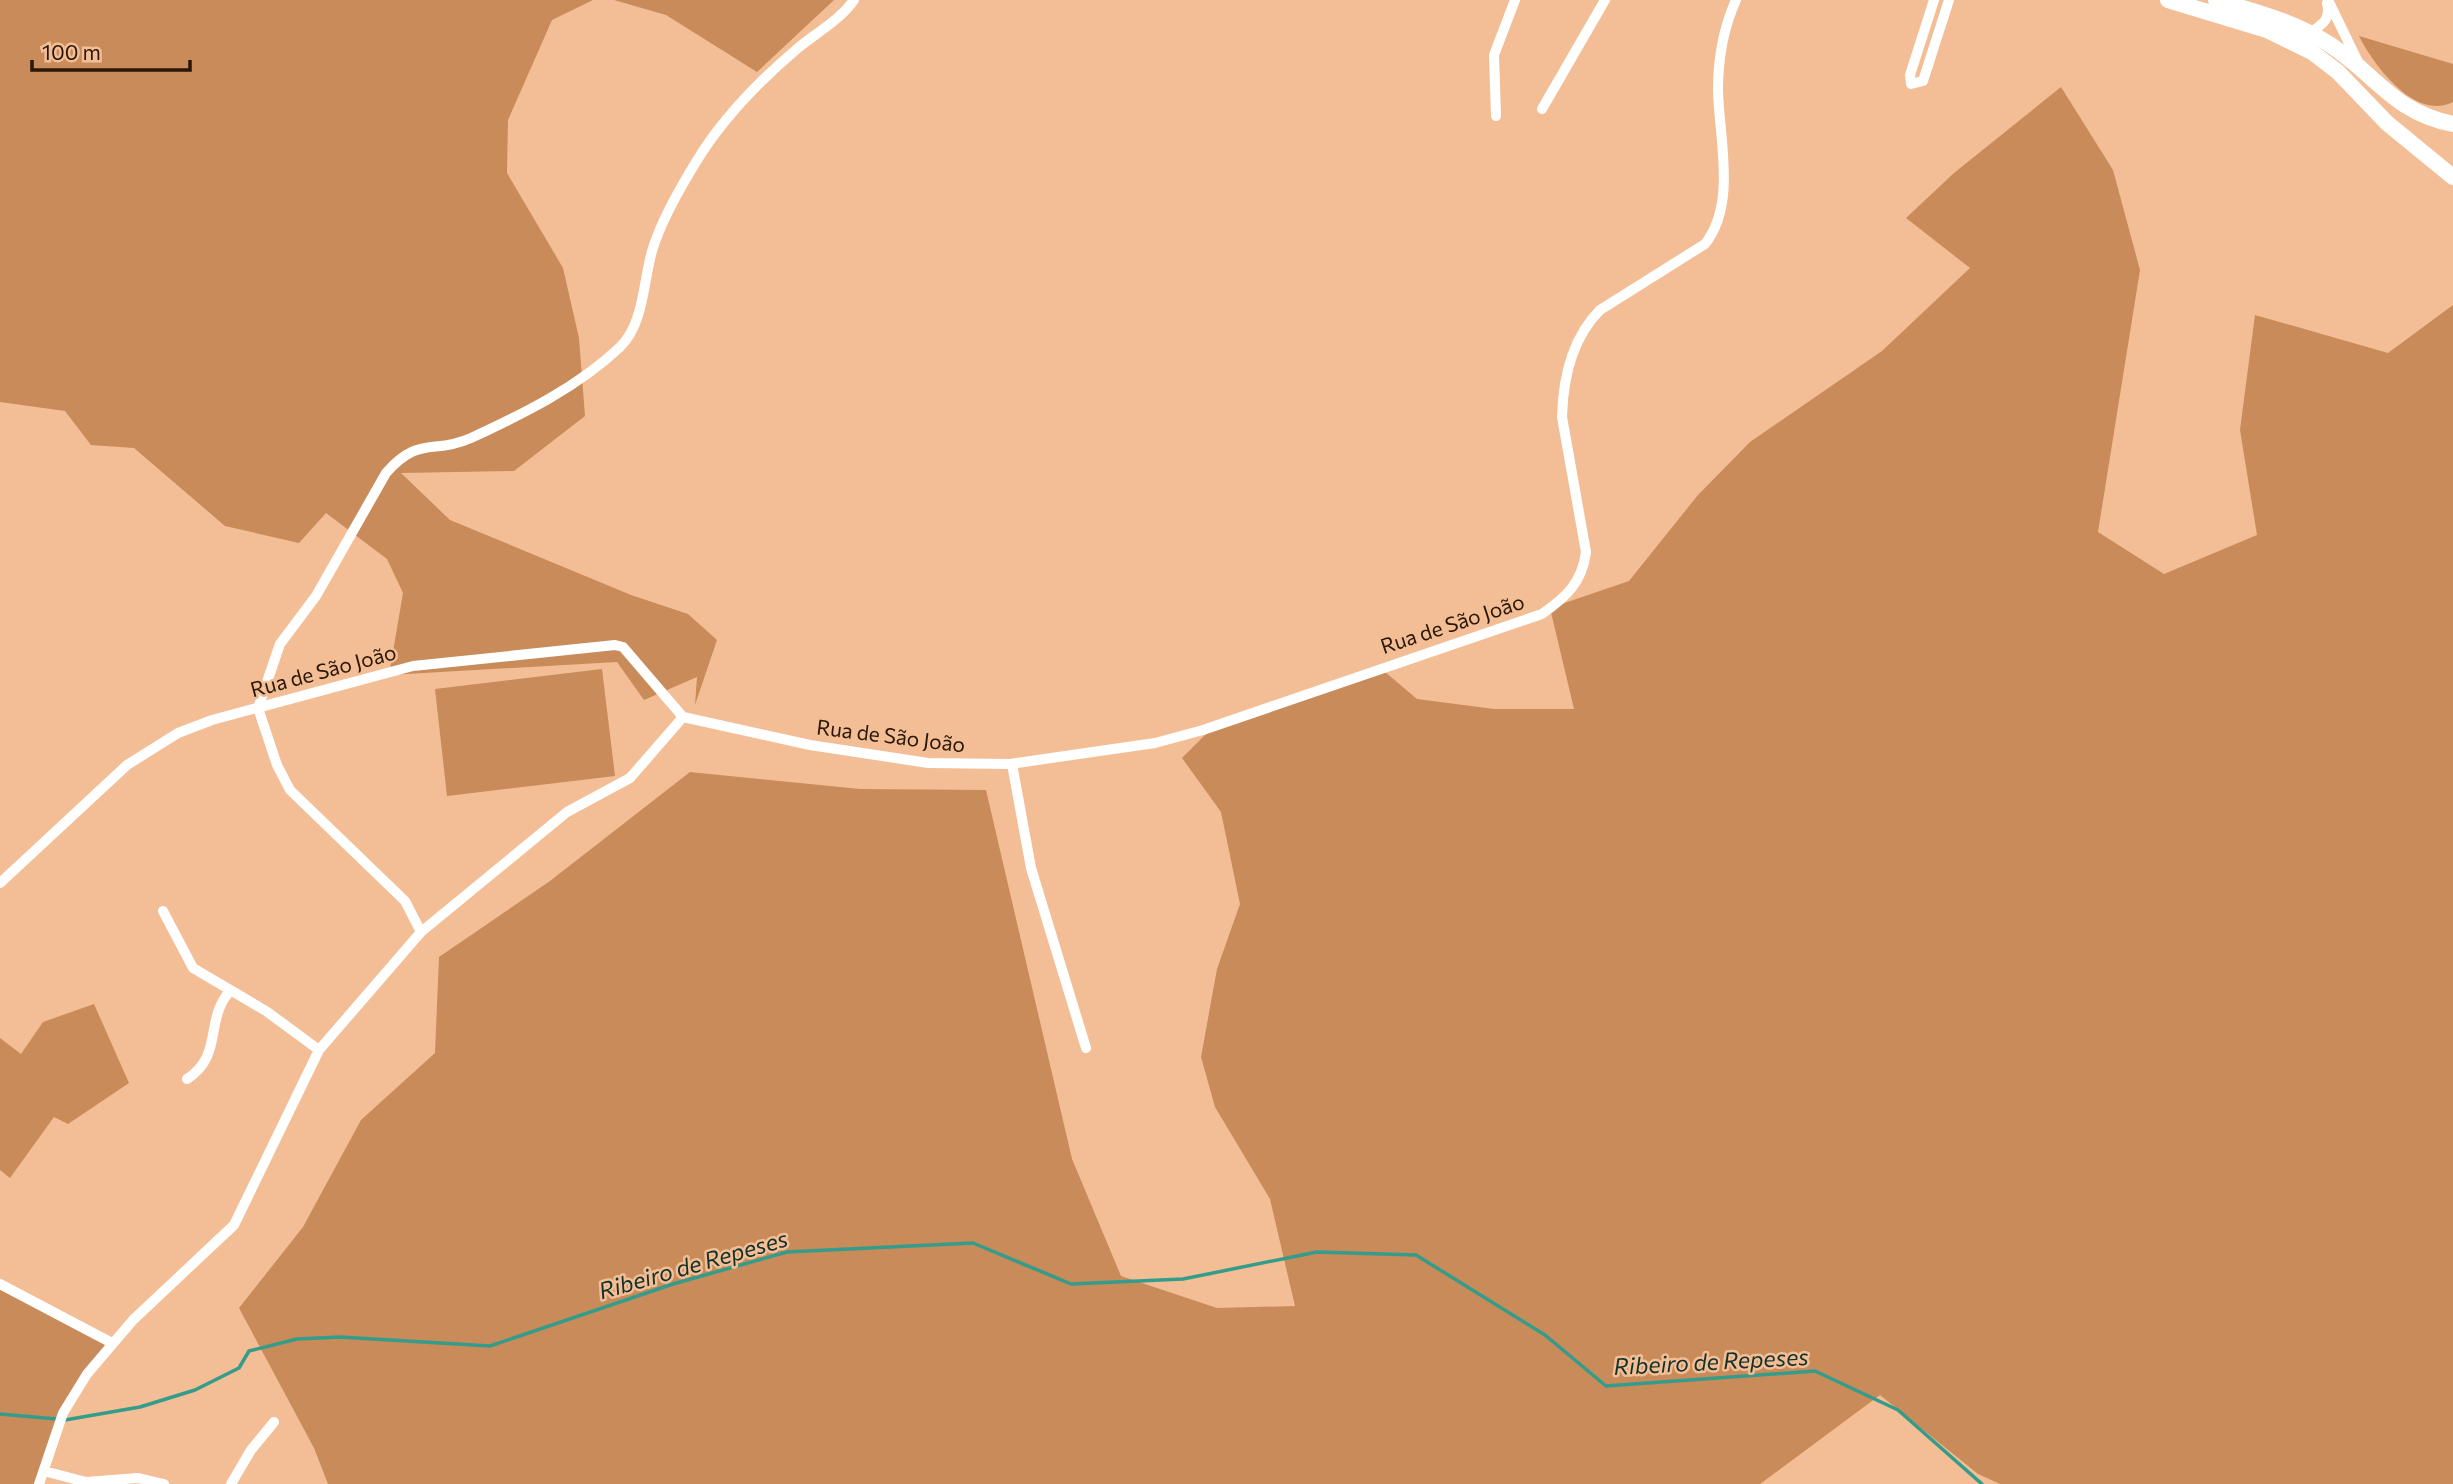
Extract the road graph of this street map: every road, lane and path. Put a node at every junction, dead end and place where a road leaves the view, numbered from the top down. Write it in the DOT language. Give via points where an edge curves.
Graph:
graph roads {
  1 [pos="854,0"];
  2 [pos="1515,0"];
  3 [pos="1605,0"];
  4 [pos="1737,0"];
  5 [pos="1934,0"];
  6 [pos="1949,0"];
  7 [pos="2168,0"];
  8 [pos="2216,0"];
  9 [pos="2327,0"];
  10 [pos="2310,33"];
  11 [pos="2360,66"];
  12 [pos="1542,109"];
  13 [pos="1496,116"];
  14 [pos="2449,121"];
  15 [pos="2453,177"];
  16 [pos="258,708"];
  17 [pos="683,717"];
  18 [pos="1012,764"];
  19 [pos="0,883"];
  20 [pos="163,912"];
  21 [pos="421,932"];
  22 [pos="230,992"];
  23 [pos="1086,1048"];
  24 [pos="319,1050"];
  25 [pos="187,1079"];
  26 [pos="0,1284"];
  27 [pos="112,1343"];
  28 [pos="274,1422"];
  29 [pos="44,1471"];
  30 [pos="129,1481"];
  31 [pos="39,1484"];
  32 [pos="164,1484"];
  33 [pos="231,1484"];
  1 -- 16 [label="street" via="758,86 705,148 658,234 646,287 623,344 557,393 469,439 412,449 386,473 316,596 280,644"];
  2 -- 13 [label="street" via="1493,55"];
  3 -- 12 [label="street"];
  4 -- 18 [label="street, Rua de São João" via="1720,55 1723,205 1717,229 1705,244 1600,310 1576,343 1562,417 1586,552 1577,584 1564,599 1542,614 1203,730 1155,743"];
  5 -- 6 [label="street" via="1911,83 1923,81"];
  7 -- 15 [label="main road" via="2267,30 2312,52"];
  8 -- 10 [label="main road" via="2281,19"];
  9 -- 10 [label="street" via="2326,20"];
  9 -- 11 [label="street"];
  10 -- 11 [label="main road"];
  11 -- 14 [label="main road" via="2403,107"];
  16 -- 17 [label="street, Rua de São João" via="405,668 615,645 623,647"];
  16 -- 19 [label="street, Rua de São João" via="212,720 149,748"];
  16 -- 21 [label="street" via="290,790 405,901"];
  17 -- 18 [label="street, Rua de São João" via="810,745 928,763"];
  17 -- 21 [label="street" via="630,778 567,812"];
  18 -- 23 [label="street" via="1031,869"];
  20 -- 22 [label="street" via="193,968"];
  21 -- 24 [label="street"];
  22 -- 24 [label="street" via="266,1011"];
  22 -- 25 [label="street" via="217,1010 212,1051"];
  24 -- 27 [label="street" via="234,1225"];
  26 -- 27 [label="street"];
  27 -- 29 [label="street" via="63,1413"];
  28 -- 33 [label="street"];
  29 -- 30 [label="street" via="86,1482"];
  29 -- 31 [label="street"];
  30 -- 32 [label="street"];
}
